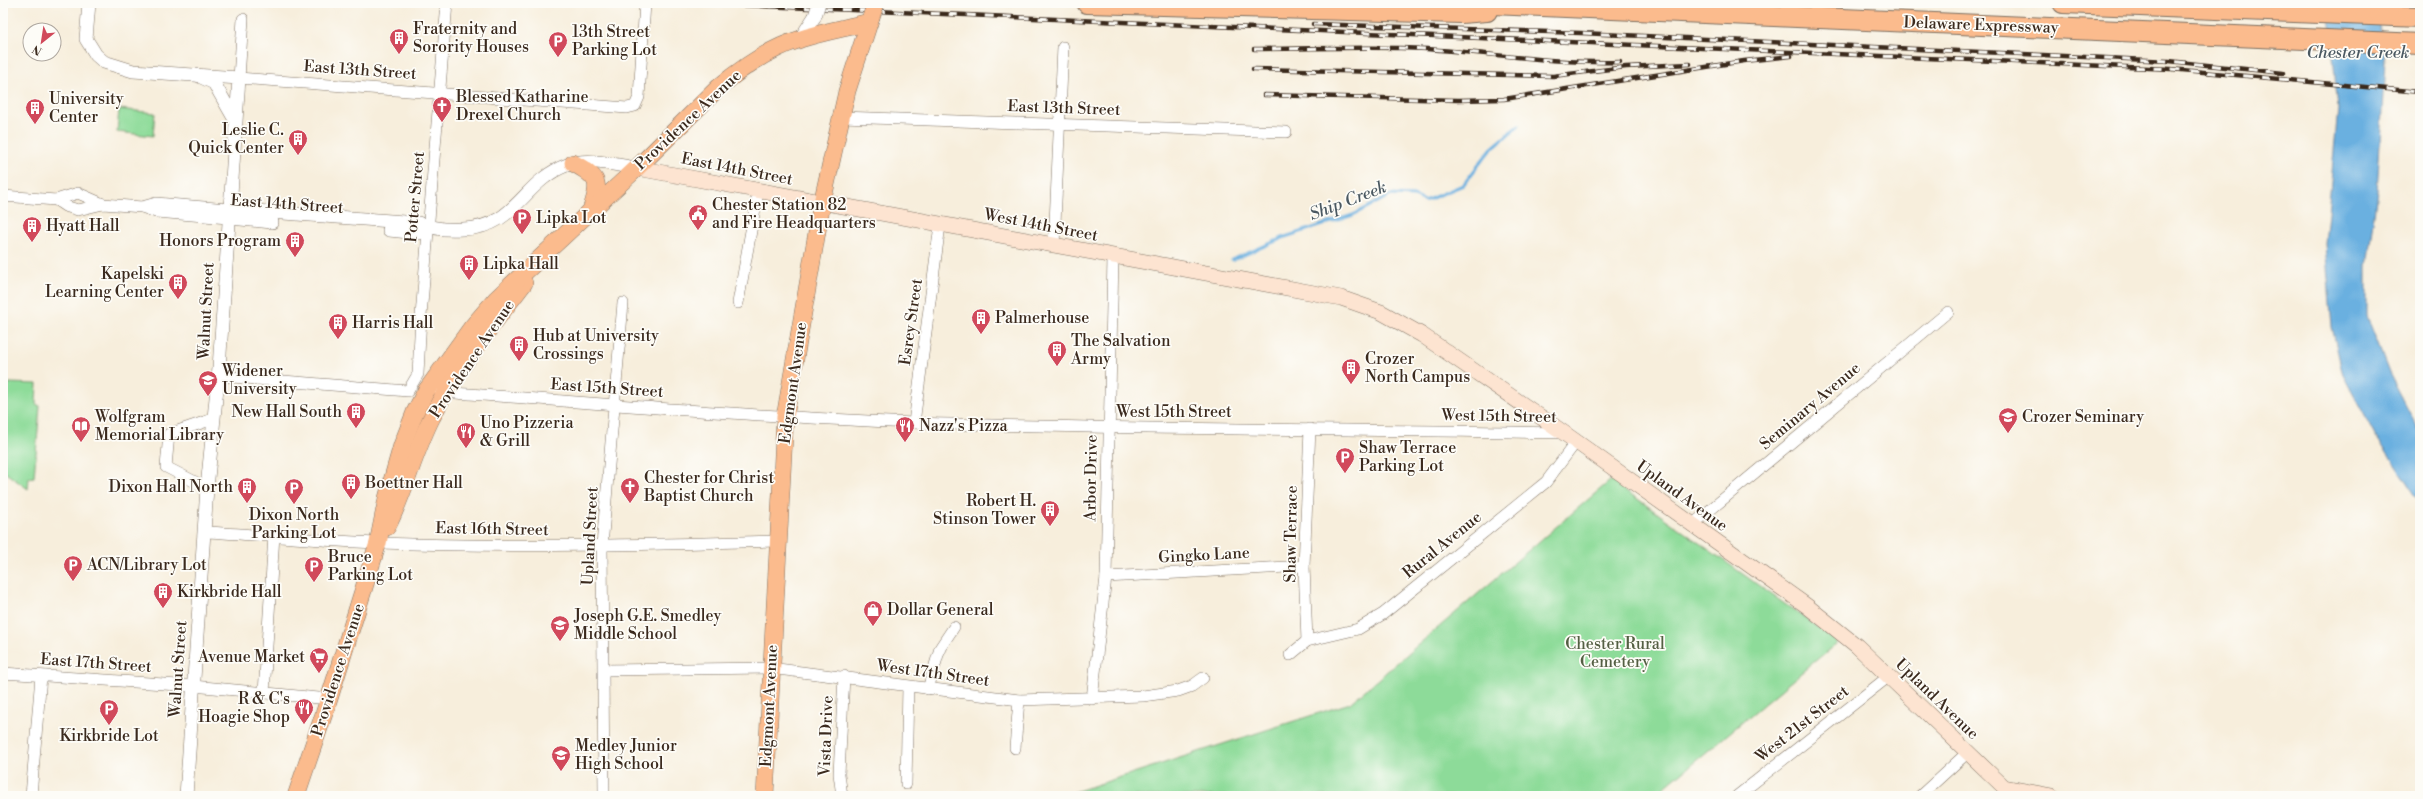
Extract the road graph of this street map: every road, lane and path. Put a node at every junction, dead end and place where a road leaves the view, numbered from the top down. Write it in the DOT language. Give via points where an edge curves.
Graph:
graph roads {
  1 [pos="447,3"];
  2 [pos="819,3"];
  3 [pos="1088,3"];
  4 [pos="1470,3"];
  5 [pos="2063,3"];
  6 [pos="644,6"];
  7 [pos="88,7"];
  8 [pos="1552,7"];
  9 [pos="872,14"];
  10 [pos="2420,17"];
  11 [pos="243,19"];
  12 [pos="800,39"];
  13 [pos="2420,44"];
  14 [pos="1063,47"];
  15 [pos="198,75"];
  16 [pos="239,78"];
  17 [pos="439,93"];
  18 [pos="841,117"];
  19 [pos="234,119"];
  20 [pos="1061,126"];
  21 [pos="1286,132"];
  22 [pos="573,163"];
  23 [pos="637,168"];
  24 [pos="758,192"];
  25 [pos="3,196"];
  26 [pos="56,200"];
  27 [pos="822,203"];
  28 [pos="103,204"];
  29 [pos="590,211"];
  30 [pos="228,213"];
  31 [pos="940,225"];
  32 [pos="428,227"];
  33 [pos="1054,245"];
  34 [pos="552,248"];
  35 [pos="1113,258"];
  36 [pos="1254,283"];
  37 [pos="623,303"];
  38 [pos="738,303"];
  39 [pos="1948,312"];
  40 [pos="219,376"];
  41 [pos="426,392"];
  42 [pos="446,393"];
  43 [pos="615,404"];
  44 [pos="785,417"];
  45 [pos="213,419"];
  46 [pos="914,423"];
  47 [pos="1108,428"];
  48 [pos="1310,429"];
  49 [pos="1570,437"];
  50 [pos="207,488"];
  51 [pos="1692,525"];
  52 [pos="206,532"];
  53 [pos="274,535"];
  54 [pos="778,541"];
  55 [pos="378,543"];
  56 [pos="602,546"];
  57 [pos="1304,566"];
  58 [pos="1106,577"];
  59 [pos="954,627"];
  60 [pos="1307,641"];
  61 [pos="1290,655"];
  62 [pos="770,668"];
  63 [pos="604,670"];
  64 [pos="3,673"];
  65 [pos="41,676"];
  66 [pos="844,676"];
  67 [pos="1888,677"];
  68 [pos="1203,678"];
  69 [pos="194,686"];
  70 [pos="908,687"];
  71 [pos="928,689"];
  72 [pos="264,693"];
  73 [pos="329,699"];
  74 [pos="1092,699"];
  75 [pos="1019,700"];
  76 [pos="1015,748"];
  77 [pos="1967,753"];
  78 [pos="906,784"];
  79 [pos="2007,792"];
  80 [pos="31,796"];
  81 [pos="186,796"];
  82 [pos="296,796"];
  83 [pos="604,796"];
  84 [pos="765,796"];
  85 [pos="842,796"];
  86 [pos="1737,796"];
  87 [pos="1920,796"];
  88 [pos="2052,796"];
  1 -- 17 [label="street, Potter Street"];
  2 -- 12 [label="street, bridge" via="815,16"];
  3 -- 8 [label="highway" via="1461,13"];
  4 -- 8 [label="highway, Delaware Expressway"];
  5 -- 10 [label="highway, Delaware Expressway"];
  6 -- 17 [label="street, East 13th Street" via="639,97 635,106 626,108"];
  7 -- 15 [label="street, East 13th Street" via="86,39 104,62 116,68 133,71"];
  8 -- 13 [label="highway, Delaware Expressway"];
  9 -- 12 [label="main road, Providence Avenue"];
  9 -- 18 [label="main road, Edgmont Avenue"];
  11 -- 16 [label="street, Walnut Street"];
  12 -- 23 [label="main road, Providence Avenue" via="777,48 737,72"];
  14 -- 20 [label="street"];
  15 -- 16 [label="street, East 13th Street"];
  15 -- 19 [label="street" via="214,83"];
  16 -- 17 [label="street, East 13th Street"];
  16 -- 19 [label="street, Walnut Street"];
  17 -- 32 [label="street, Potter Street"];
  18 -- 20 [label="street, East 13th Street"];
  18 -- 27 [label="main road, Edgmont Avenue"];
  19 -- 30 [label="street, Walnut Street"];
  20 -- 21 [label="street, East 13th Street"];
  20 -- 33 [label="street"];
  22 -- 23 [label="street, East 14th Street" via="593,162"];
  22 -- 29 [label="main road" via="590,172 598,185"];
  22 -- 32 [label="street, East 14th Street" via="549,173 504,217 494,223 469,229"];
  23 -- 24 [label="main road, East 14th Street"];
  23 -- 29 [label="main road, Providence Avenue"];
  24 -- 27 [label="main road, East 14th Street"];
  24 -- 38 [label="street"];
  25 -- 26 [label="street, East 14th Street"];
  26 -- 28 [label="street, East 14th Street" via="78,194"];
  26 -- 28 [label="street, East 14th Street" via="78,210"];
  27 -- 31 [label="main road, West 14th Street"];
  27 -- 44 [label="main road, Edgmont Avenue"];
  28 -- 30 [label="street, East 14th Street" via="142,207 156,203"];
  29 -- 34 [label="main road, Providence Avenue"];
  30 -- 32 [label="street, East 14th Street" via="332,222 418,223"];
  30 -- 40 [label="street, Walnut Street"];
  31 -- 33 [label="main road, West 14th Street"];
  31 -- 46 [label="street, Esrey Street"];
  32 -- 40 [label="street, Potter Street" via="418,374 408,391"];
  33 -- 35 [label="main road, West 14th Street"];
  34 -- 41 [label="main road, Providence Avenue" via="496,299 472,327"];
  34 -- 42 [label="main road, Providence Avenue" via="490,328"];
  35 -- 36 [label="main road, West 14th Street"];
  35 -- 47 [label="street, Arbor Drive"];
  36 -- 49 [label="main road, Upland Avenue" via="1341,298 1381,312 1422,335"];
  37 -- 43 [label="street, Upland Street"];
  39 -- 51 [label="street, Seminary Avenue"];
  40 -- 45 [label="street, Walnut Street"];
  41 -- 42 [label="street, East 15th Street"];
  41 -- 55 [label="main road, Providence Avenue" via="402,445"];
  42 -- 43 [label="street, East 15th Street"];
  42 -- 55 [label="main road, Providence Avenue" via="432,416 399,504"];
  43 -- 44 [label="street, East 15th Street"];
  43 -- 56 [label="street, Upland Street"];
  44 -- 46 [label="street, West 15th Street"];
  44 -- 54 [label="main road, Edgmont Avenue"];
  45 -- 50 [label="street, Walnut Street"];
  45 -- 50 [label="street" via="168,434 166,467"];
  46 -- 47 [label="street, West 15th Street"];
  47 -- 48 [label="street, West 15th Street"];
  47 -- 58 [label="street, Arbor Drive"];
  48 -- 49 [label="street, West 15th Street"];
  48 -- 57 [label="street, Shaw Terrace"];
  49 -- 51 [label="main road, Upland Avenue"];
  49 -- 60 [label="street, Rural Avenue" via="1546,482 1383,614 1358,629"];
  50 -- 52 [label="street, Walnut Street"];
  51 -- 67 [label="main road, Upland Avenue" via="1849,639"];
  52 -- 53 [label="street, East 16th Street"];
  52 -- 69 [label="street, Walnut Street"];
  53 -- 55 [label="street, East 16th Street"];
  53 -- 72 [label="street"];
  54 -- 56 [label="street, East 16th Street"];
  54 -- 62 [label="main road, Edgmont Avenue"];
  55 -- 56 [label="street, East 16th Street"];
  55 -- 73 [label="main road, Providence Avenue"];
  56 -- 63 [label="street, Upland Street"];
  57 -- 58 [label="street, Gingko Lane"];
  57 -- 60 [label="street, Shaw Terrace"];
  58 -- 74 [label="street, Arbor Drive"];
  59 -- 71 [label="street" via="940,648"];
  60 -- 61 [label="street"];
  62 -- 63 [label="street"];
  62 -- 66 [label="street, West 17th Street"];
  62 -- 84 [label="main road, Edgmont Avenue"];
  63 -- 83 [label="street, Upland Street"];
  64 -- 65 [label="street, East 17th Street"];
  65 -- 69 [label="street, East 17th Street"];
  65 -- 80 [label="street"];
  66 -- 70 [label="street, West 17th Street"];
  66 -- 85 [label="street, Vista Drive" via="839,774"];
  67 -- 77 [label="main road, Upland Avenue"];
  67 -- 86 [label="street, West 21st Street"];
  68 -- 74 [label="street, West 17th Street" via="1192,686 1178,691"];
  69 -- 72 [label="street, East 17th Street"];
  69 -- 81 [label="street, Walnut Street"];
  70 -- 71 [label="street, West 17th Street"];
  70 -- 78 [label="street"];
  71 -- 75 [label="street, West 17th Street"];
  72 -- 73 [label="street, East 17th Street"];
  73 -- 82 [label="main road, Providence Avenue"];
  74 -- 75 [label="street, West 17th Street"];
  75 -- 76 [label="street"];
  77 -- 79 [label="main road, Upland Avenue"];
  77 -- 87 [label="street"];
  79 -- 88 [label="main road, Upland Avenue"];
}
